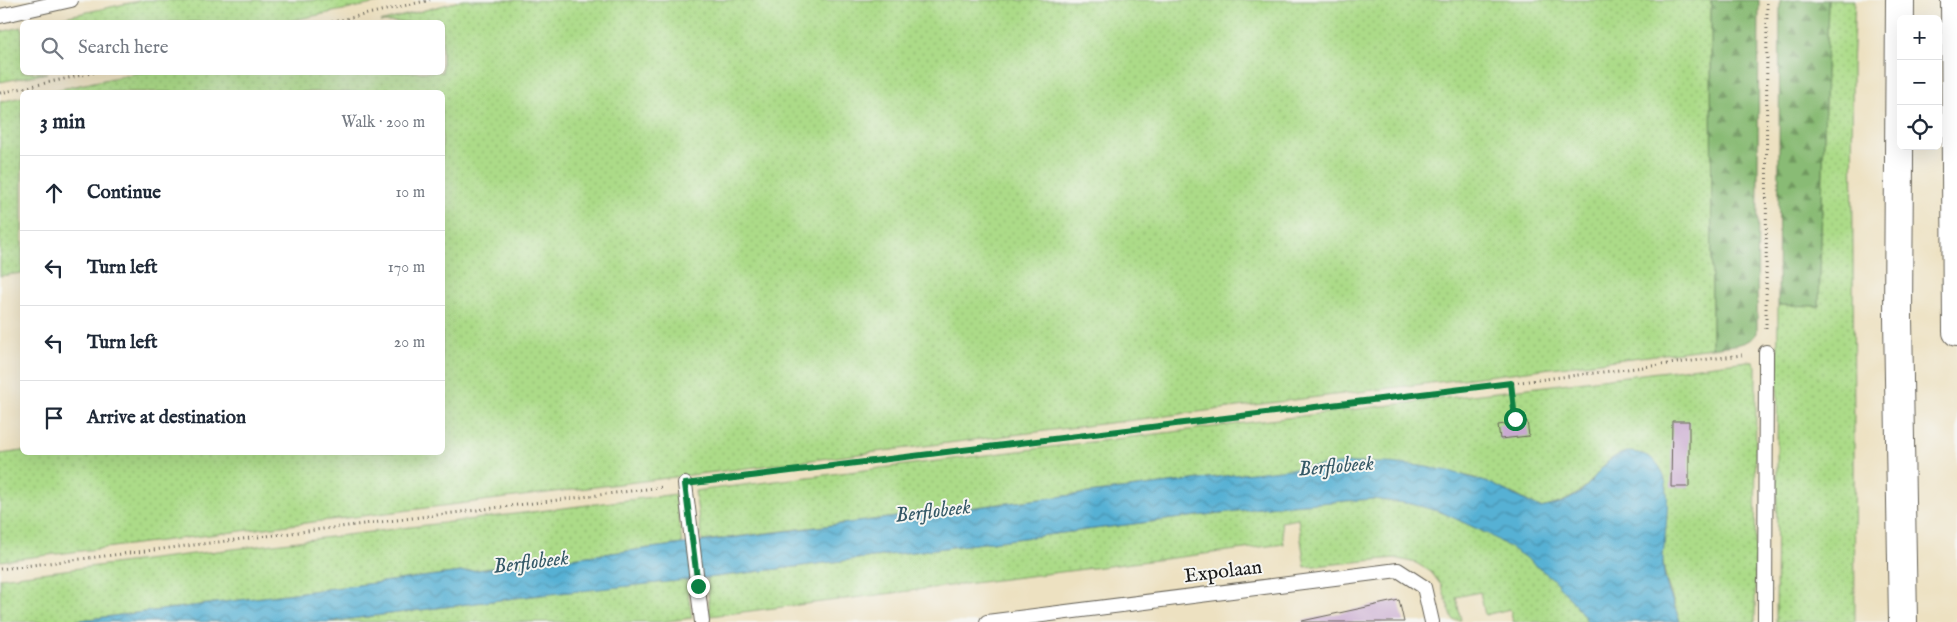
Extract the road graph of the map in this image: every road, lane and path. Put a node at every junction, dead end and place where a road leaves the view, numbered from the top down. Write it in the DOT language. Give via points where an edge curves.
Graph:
graph roads {
  1 [pos="71,0"];
  2 [pos="430,0"];
  3 [pos="1768,0"];
  4 [pos="1900,0"];
  5 [pos="1955,0"];
  6 [pos="0,16"];
  7 [pos="341,20"];
  8 [pos="82,75"];
  9 [pos="0,93"];
  10 [pos="1957,332"];
  11 [pos="1766,352"];
  12 [pos="1511,383"];
  13 [pos="1515,419"];
  14 [pos="685,484"];
  15 [pos="0,569"];
  16 [pos="702,622"];
  17 [pos="987,622"];
  18 [pos="1432,622"];
  19 [pos="1765,622"];
  20 [pos="1903,622"];
  1 -- 6 [label="lane"];
  2 -- 7 [label="path"];
  3 -- 11 [label="path"];
  4 -- 20 [label="highway" via="1898,318"];
  5 -- 10 [label="highway"];
  8 -- 9 [label="path"];
  11 -- 12 [label="path"];
  11 -- 19 [label="lane"];
  12 -- 13 [label="path"];
  12 -- 14 [label="path"];
  14 -- 15 [label="path"];
  14 -- 16 [label="lane"];
  17 -- 18 [label="lane, Expolaan" via="1398,570 1424,587"];
}
